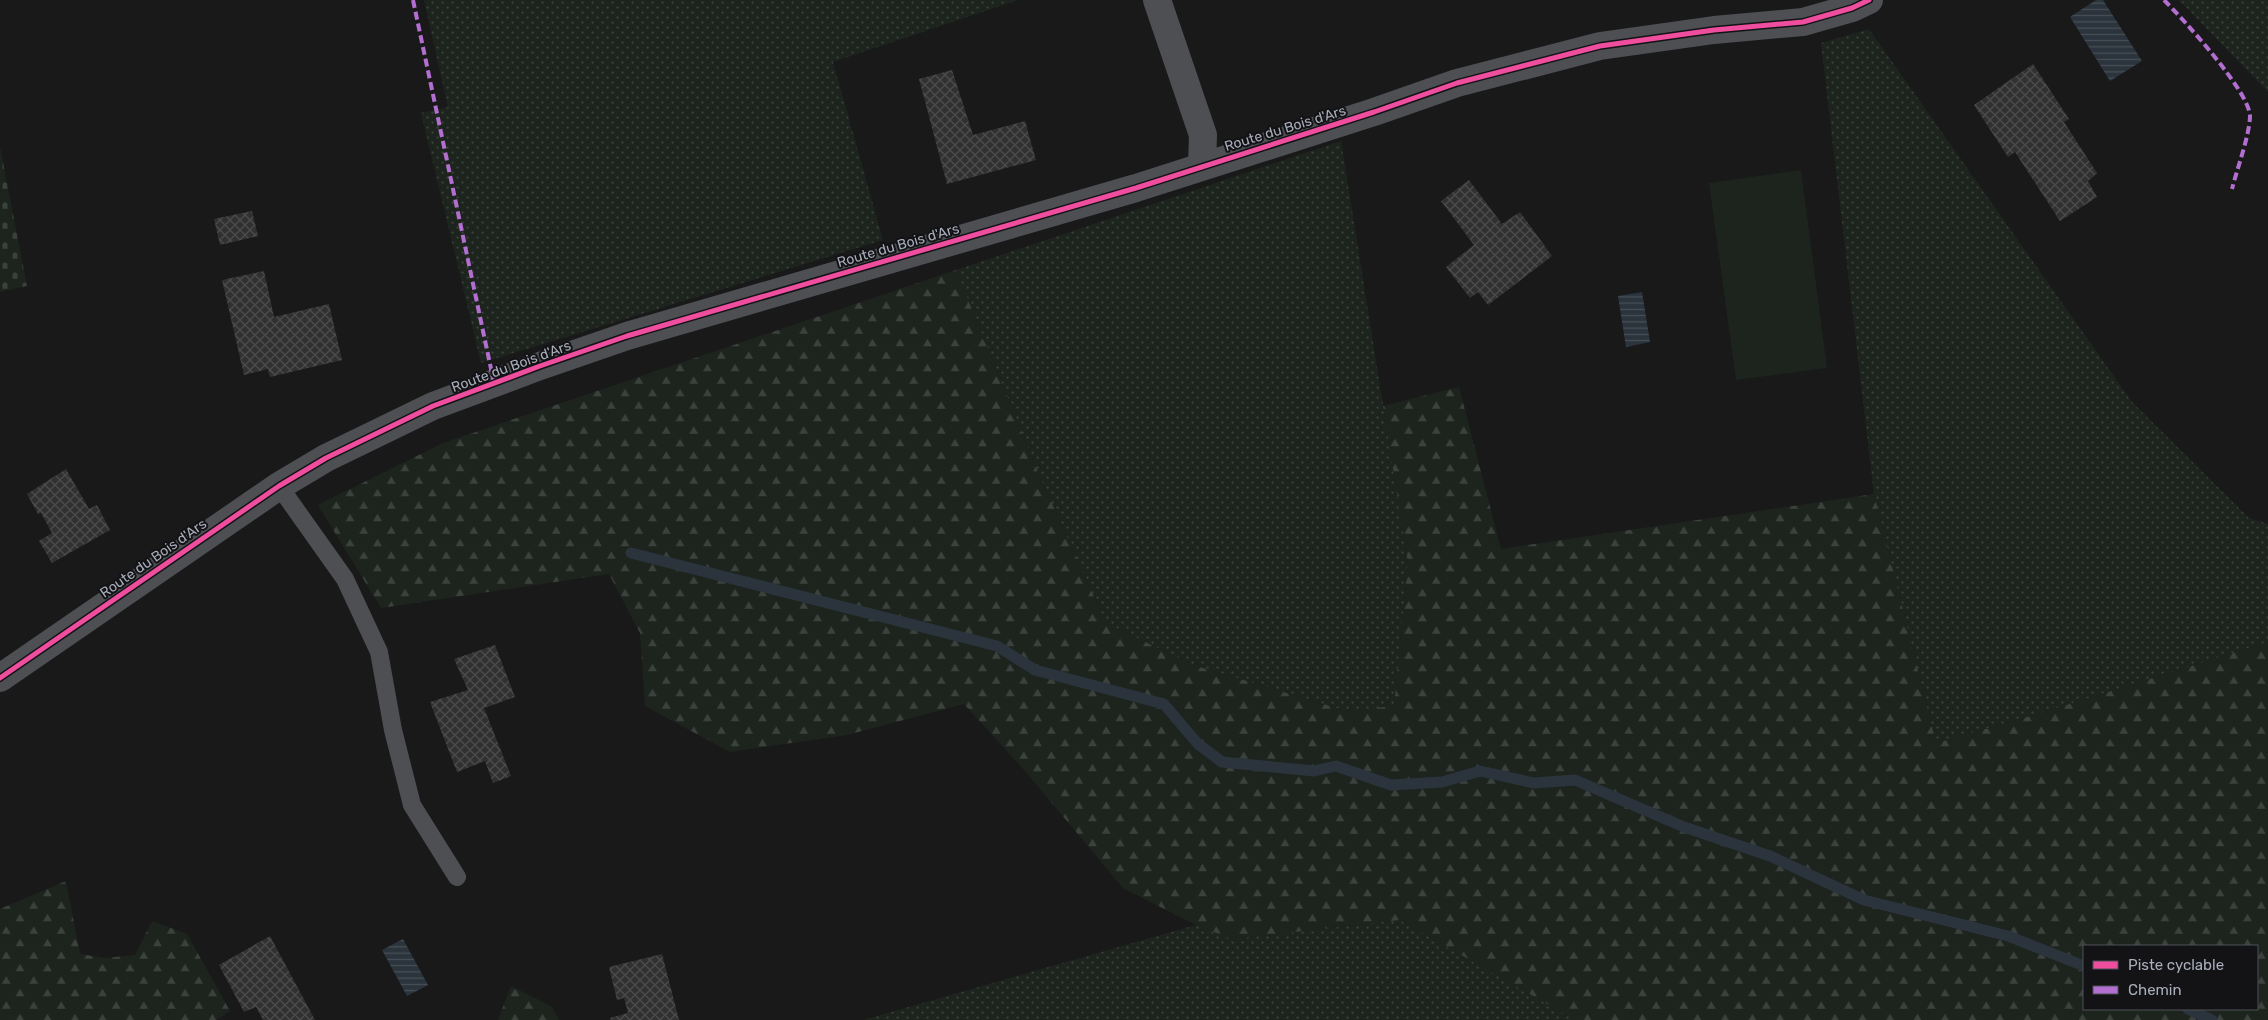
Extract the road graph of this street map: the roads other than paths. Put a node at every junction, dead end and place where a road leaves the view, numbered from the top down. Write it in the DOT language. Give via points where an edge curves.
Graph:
graph roads {
  1 [pos="1157,0"];
  2 [pos="1869,0"];
  3 [pos="1202,166"];
  4 [pos="279,486"];
  5 [pos="0,678"];
  6 [pos="457,877"];
  1 -- 3 [label="street" via="1203,136"];
  2 -- 3 [label="street, Route du Bois d'Ars" via="1803,22 1714,30 1600,46 1457,83"];
  3 -- 4 [label="street, Route du Bois d'Ars" via="627,336 540,366 433,406 326,458"];
  4 -- 5 [label="street, Route du Bois d'Ars"];
  4 -- 6 [label="lane" via="345,579 379,652 393,730 412,805"];
}
